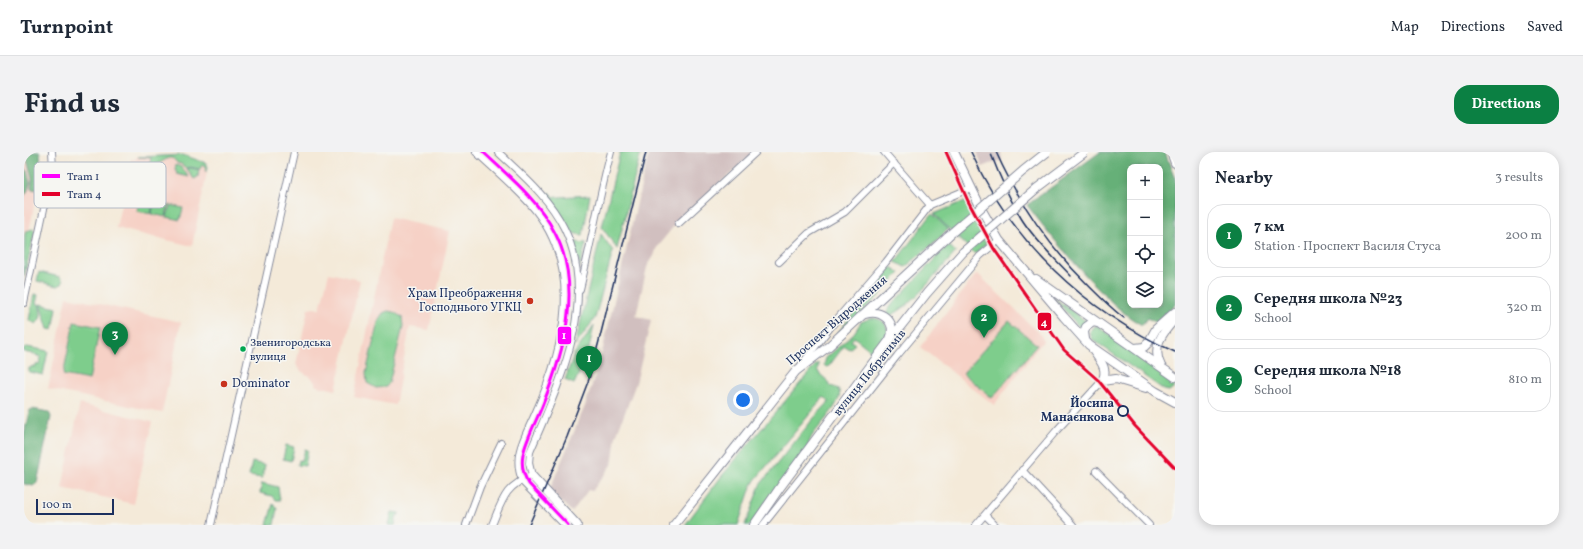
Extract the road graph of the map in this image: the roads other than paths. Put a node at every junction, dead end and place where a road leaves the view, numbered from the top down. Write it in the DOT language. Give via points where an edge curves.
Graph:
graph roads {
  1 [pos="52,152"];
  2 [pos="294,152"];
  3 [pos="476,152"];
  4 [pos="498,152"];
  5 [pos="611,152"];
  6 [pos="756,152"];
  7 [pos="884,152"];
  8 [pos="954,152"];
  9 [pos="1047,152"];
  10 [pos="1084,152"];
  11 [pos="1171,152"];
  12 [pos="53,162"];
  13 [pos="894,163"];
  14 [pos="1175,163"];
  15 [pos="971,188"];
  16 [pos="930,205"];
  17 [pos="44,208"];
  18 [pos="678,224"];
  19 [pos="999,240"];
  20 [pos="779,262"];
  21 [pos="1030,275"];
  22 [pos="578,297"];
  23 [pos="24,303"];
  24 [pos="1175,312"];
  25 [pos="865,314"];
  26 [pos="1175,319"];
  27 [pos="1098,323"];
  28 [pos="889,341"];
  29 [pos="1087,342"];
  30 [pos="1135,348"];
  31 [pos="1161,367"];
  32 [pos="796,371"];
  33 [pos="1175,377"];
  34 [pos="1102,381"];
  35 [pos="1155,391"];
  36 [pos="1175,395"];
  37 [pos="1165,397"];
  38 [pos="1175,402"];
  39 [pos="501,443"];
  40 [pos="1022,470"];
  41 [pos="1096,470"];
  42 [pos="532,476"];
  43 [pos="522,480"];
  44 [pos="985,514"];
  45 [pos="211,525"];
  46 [pos="466,525"];
  47 [pos="492,525"];
  48 [pos="566,525"];
  49 [pos="577,525"];
  50 [pos="674,525"];
  51 [pos="754,525"];
  52 [pos="763,525"];
  53 [pos="976,525"];
  54 [pos="995,525"];
  55 [pos="1073,525"];
  56 [pos="1149,525"];
  1 -- 12 [label="street"];
  2 -- 45 [label="street"];
  3 -- 43 [label="street" via="531,205 544,222 554,240 566,294 564,325 557,355 543,397 518,454 518,470"];
  4 -- 22 [label="street" via="537,189 564,227 577,272"];
  5 -- 22 [label="street"];
  6 -- 18 [label="street"];
  7 -- 13 [label="street"];
  8 -- 15 [label="main road"];
  9 -- 25 [label="main road, Проспект Відродження, bridge" via="948,236"];
  10 -- 28 [label="main road, bridge" via="1036,189 963,252"];
  11 -- 14 [label="main road"];
  13 -- 16 [label="street"];
  13 -- 20 [label="street" via="845,212 809,233"];
  15 -- 16 [label="street"];
  15 -- 19 [label="main road"];
  16 -- 32 [label="street"];
  17 -- 23 [label="street"];
  19 -- 21 [label="main road"];
  19 -- 52 [label="street, вулиця Побратимів" via="980,256 911,338"];
  21 -- 27 [label="main road"];
  21 -- 29 [label="main road"];
  22 -- 42 [label="street" via="576,320 563,372 530,452"];
  24 -- 30 [label="main road" via="1156,329 1148,343"];
  25 -- 28 [label="main road" via="877,313 887,318 892,330"];
  25 -- 32 [label="main road, Проспект Відродження"];
  26 -- 31 [label="main road" via="1158,345 1157,358"];
  27 -- 29 [label="main road" via="1093,322 1086,327"];
  27 -- 30 [label="main road"];
  28 -- 51 [label="main road"];
  29 -- 34 [label="main road" via="1105,367 1106,372"];
  29 -- 35 [label="main road"];
  30 -- 31 [label="main road"];
  31 -- 33 [label="main road"];
  32 -- 50 [label="main road, Проспект Відродження"];
  34 -- 35 [label="main road" via="1116,379"];
  34 -- 40 [label="street"];
  35 -- 37 [label="main road"];
  36 -- 37 [label="main road"];
  37 -- 38 [label="main road"];
  39 -- 46 [label="street" via="480,487"];
  40 -- 44 [label="street"];
  40 -- 55 [label="street"];
  41 -- 56 [label="street"];
  42 -- 43 [label="street"];
  42 -- 49 [label="main road"];
  43 -- 47 [label="street" via="504,496"];
  43 -- 48 [label="main road"];
  44 -- 53 [label="street"];
  44 -- 54 [label="street"];
}
